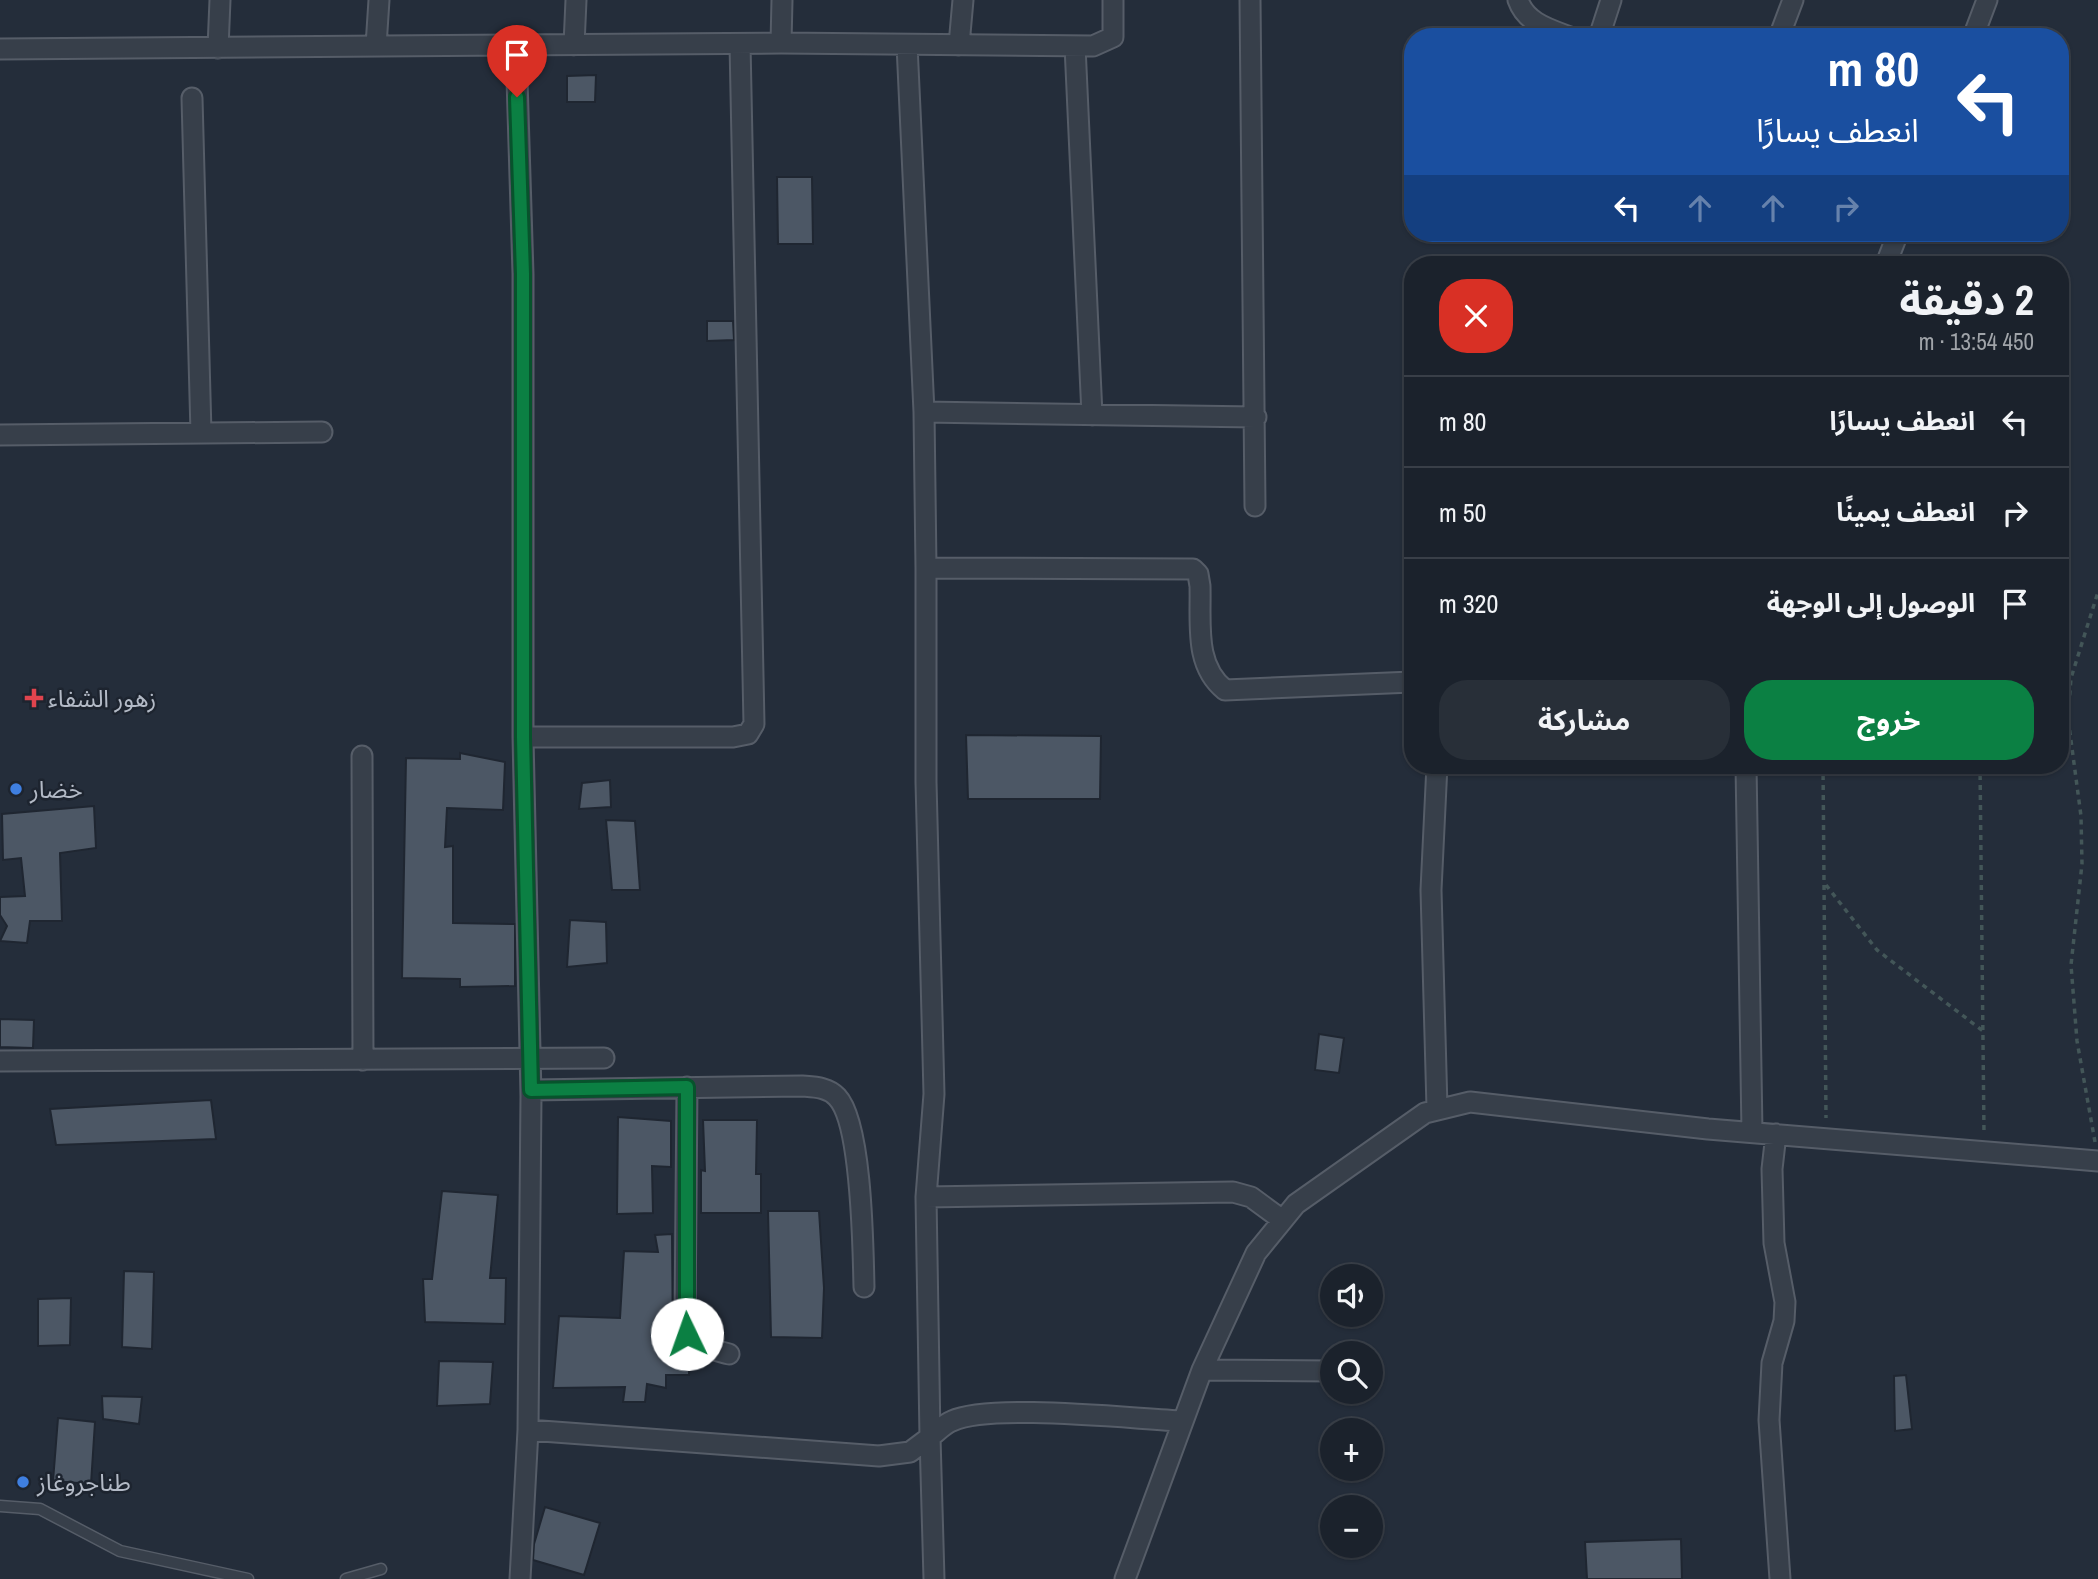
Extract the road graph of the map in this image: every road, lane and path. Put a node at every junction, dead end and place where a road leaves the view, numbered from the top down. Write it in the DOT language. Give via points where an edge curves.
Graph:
graph roads {
  1 [pos="220,0"];
  2 [pos="379,0"];
  3 [pos="576,0"];
  4 [pos="782,0"];
  5 [pos="963,0"];
  6 [pos="1113,0"];
  7 [pos="1250,0"];
  8 [pos="1518,0"];
  9 [pos="1611,0"];
  10 [pos="1793,0"];
  11 [pos="1987,0"];
  12 [pos="1545,28"];
  13 [pos="1602,28"];
  14 [pos="1782,28"];
  15 [pos="1976,28"];
  16 [pos="781,43"];
  17 [pos="740,44"];
  18 [pos="574,45"];
  19 [pos="907,45"];
  20 [pos="959,45"];
  21 [pos="376,46"];
  22 [pos="1075,46"];
  23 [pos="516,47"];
  24 [pos="218,48"];
  25 [pos="0,49"];
  26 [pos="192,98"];
  27 [pos="924,412"];
  28 [pos="1091,415"];
  29 [pos="1256,417"];
  30 [pos="322,432"];
  31 [pos="201,433"];
  32 [pos="0,435"];
  33 [pos="1255,506"];
  34 [pos="926,568"];
  35 [pos="2098,592"];
  36 [pos="1404,682"];
  37 [pos="2069,705"];
  38 [pos="2069,727"];
  39 [pos="523,737"];
  40 [pos="362,756"];
  41 [pos="1437,774"];
  42 [pos="1746,774"];
  43 [pos="1823,774"];
  44 [pos="1980,774"];
  45 [pos="1824,883"];
  46 [pos="1983,1031"];
  47 [pos="604,1058"];
  48 [pos="363,1060"];
  49 [pos="531,1060"];
  50 [pos="0,1061"];
  51 [pos="687,1087"];
  52 [pos="531,1090"];
  53 [pos="1437,1108"];
  54 [pos="1752,1132"];
  55 [pos="1776,1134"];
  56 [pos="1826,1138"];
  57 [pos="1985,1151"];
  58 [pos="2097,1153"];
  59 [pos="926,1197"];
  60 [pos="1281,1219"];
  61 [pos="864,1287"];
  62 [pos="729,1354"];
  63 [pos="1202,1370"];
  64 [pos="1320,1371"];
  65 [pos="1183,1421"];
  66 [pos="528,1430"];
  67 [pos="930,1437"];
  68 [pos="0,1506"];
  69 [pos="381,1569"];
  70 [pos="248,1579"];
  71 [pos="346,1579"];
  72 [pos="520,1579"];
  73 [pos="934,1579"];
  74 [pos="1125,1579"];
  75 [pos="1780,1579"];
  1 -- 24 [label="street"];
  2 -- 21 [label="street"];
  3 -- 18 [label="street"];
  4 -- 16 [label="street"];
  5 -- 20 [label="street"];
  6 -- 22 [label="street" via="1113,37 1104,44"];
  7 -- 29 [label="street"];
  8 -- 12 [label="street" via="1522,12"];
  9 -- 13 [label="street"];
  10 -- 14 [label="street"];
  11 -- 15 [label="street"];
  16 -- 17 [label="street"];
  16 -- 19 [label="street"];
  17 -- 18 [label="street"];
  17 -- 39 [label="street" via="754,724 748,734 733,737"];
  18 -- 23 [label="street"];
  19 -- 20 [label="street"];
  19 -- 27 [label="street"];
  20 -- 22 [label="street"];
  21 -- 23 [label="street"];
  21 -- 24 [label="street"];
  22 -- 28 [label="street"];
  23 -- 39 [label="street" via="523,274"];
  24 -- 25 [label="street"];
  26 -- 31 [label="street"];
  27 -- 28 [label="street"];
  27 -- 34 [label="street"];
  28 -- 29 [label="street"];
  29 -- 33 [label="street"];
  30 -- 31 [label="street"];
  31 -- 32 [label="street"];
  34 -- 36 [label="street" via="1193,569 1200,586 1204,665 1211,679 1225,690"];
  34 -- 59 [label="street" via="933,1094"];
  35 -- 37 [label="path" via="2071,678"];
  38 -- 58 [label="path" via="2082,864 2071,965 2077,1041"];
  39 -- 49 [label="street"];
  40 -- 48 [label="street"];
  41 -- 53 [label="street" via="1431,890"];
  42 -- 54 [label="street"];
  43 -- 45 [label="path"];
  44 -- 46 [label="path"];
  45 -- 46 [label="path" via="1877,950"];
  45 -- 56 [label="path"];
  46 -- 57 [label="path"];
  47 -- 49 [label="street"];
  48 -- 49 [label="street"];
  48 -- 50 [label="street"];
  49 -- 52 [label="street"];
  51 -- 52 [label="street"];
  51 -- 61 [label="street" via="802,1086 836,1095 845,1107 856,1163"];
  51 -- 62 [label="street" via="687,1334 693,1342"];
  52 -- 66 [label="street"];
  53 -- 54 [label="street" via="1470,1102"];
  53 -- 60 [label="street" via="1414,1119 1312,1191"];
  54 -- 55 [label="street"];
  55 -- 56 [label="street"];
  55 -- 75 [label="street" via="1774,1243 1785,1302 1772,1363 1769,1420"];
  56 -- 57 [label="street"];
  57 -- 58 [label="street"];
  59 -- 60 [label="street" via="1233,1192 1251,1197"];
  59 -- 67 [label="street"];
  60 -- 63 [label="street" via="1246,1271"];
  63 -- 64 [label="street"];
  63 -- 65 [label="street"];
  65 -- 67 [label="street" via="984,1414 952,1421"];
  65 -- 74 [label="street"];
  66 -- 67 [label="street" via="880,1456 909,1452"];
  66 -- 72 [label="street"];
  67 -- 73 [label="street"];
  68 -- 70 [label="lane" via="40,1509 120,1550"];
  69 -- 71 [label="lane"];
}
